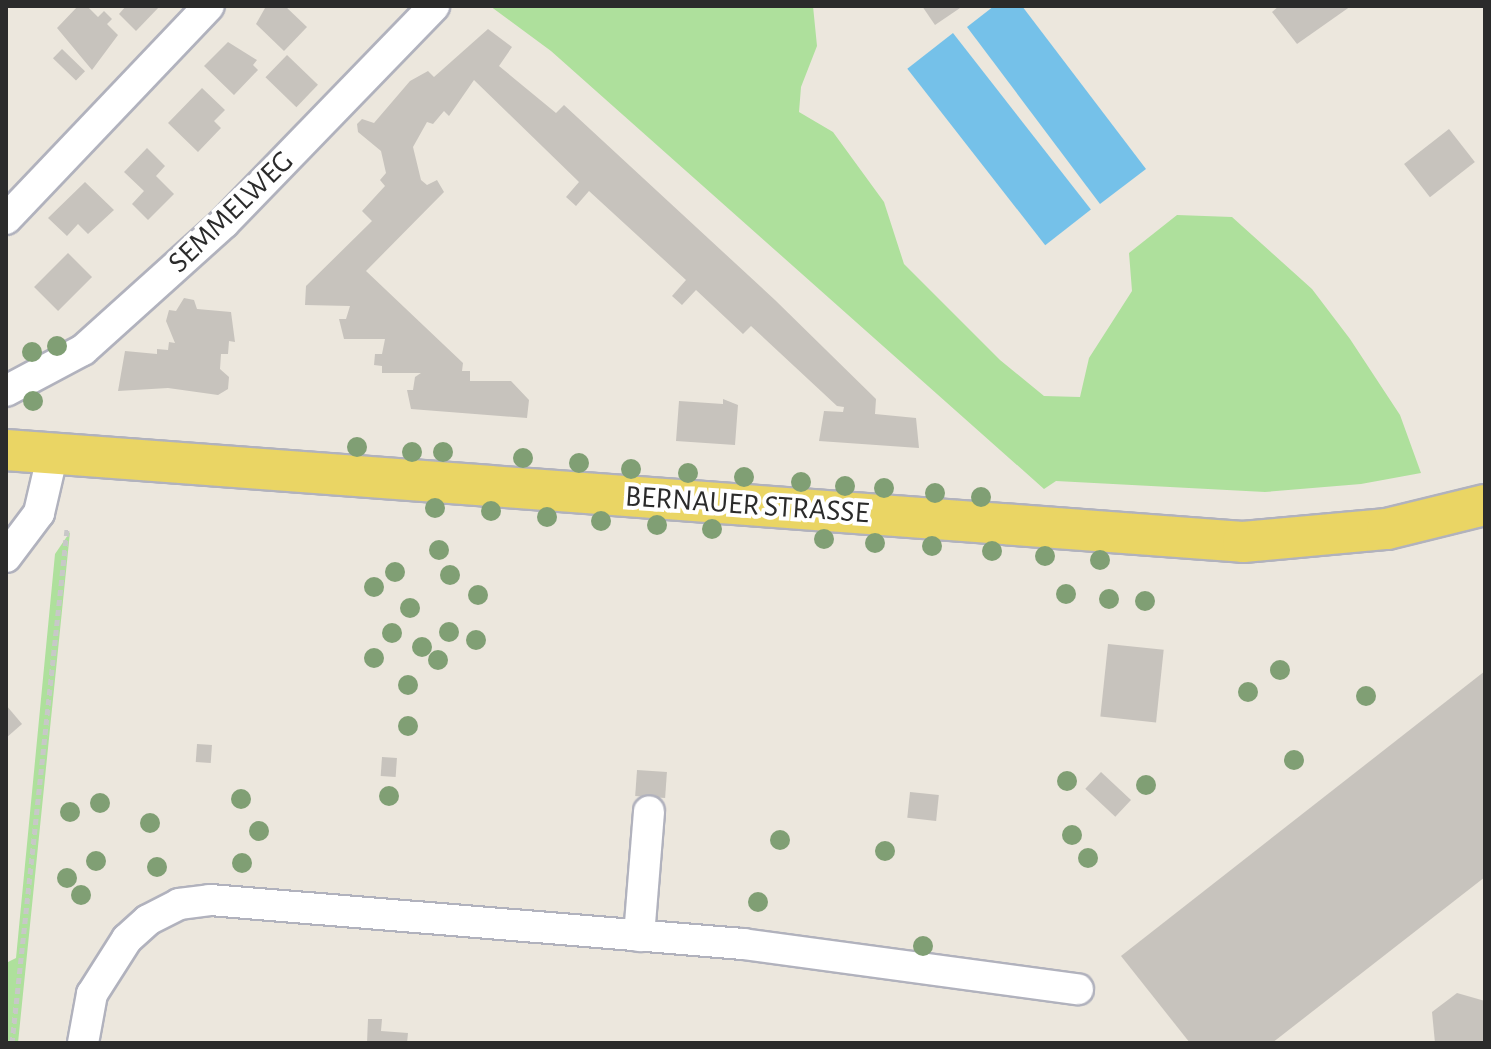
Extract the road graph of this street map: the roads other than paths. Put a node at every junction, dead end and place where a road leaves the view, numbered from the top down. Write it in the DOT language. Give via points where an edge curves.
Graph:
graph roads {
  1 [pos="209,6"];
  2 [pos="434,6"];
  3 [pos="6,219"];
  4 [pos="6,391"];
  5 [pos="6,450"];
  6 [pos="53,453"];
  7 [pos="1485,505"];
  8 [pos="6,557"];
  9 [pos="649,811"];
  10 [pos="639,936"];
  11 [pos="1078,989"];
  12 [pos="83,1043"];
  1 -- 3 [label="street"];
  2 -- 4 [label="street, SEMMELWEG" via="224,223 83,350"];
  5 -- 6 [label="main road, BERNAUER STRASSE"];
  6 -- 7 [label="main road, BERNAUER STRASSE" via="1243,542 1387,529"];
  6 -- 8 [label="street" via="39,513"];
  9 -- 10 [label="street"];
  10 -- 11 [label="street"];
  10 -- 12 [label="street" via="210,900 179,904 148,920 107,963 92,994"];
}
